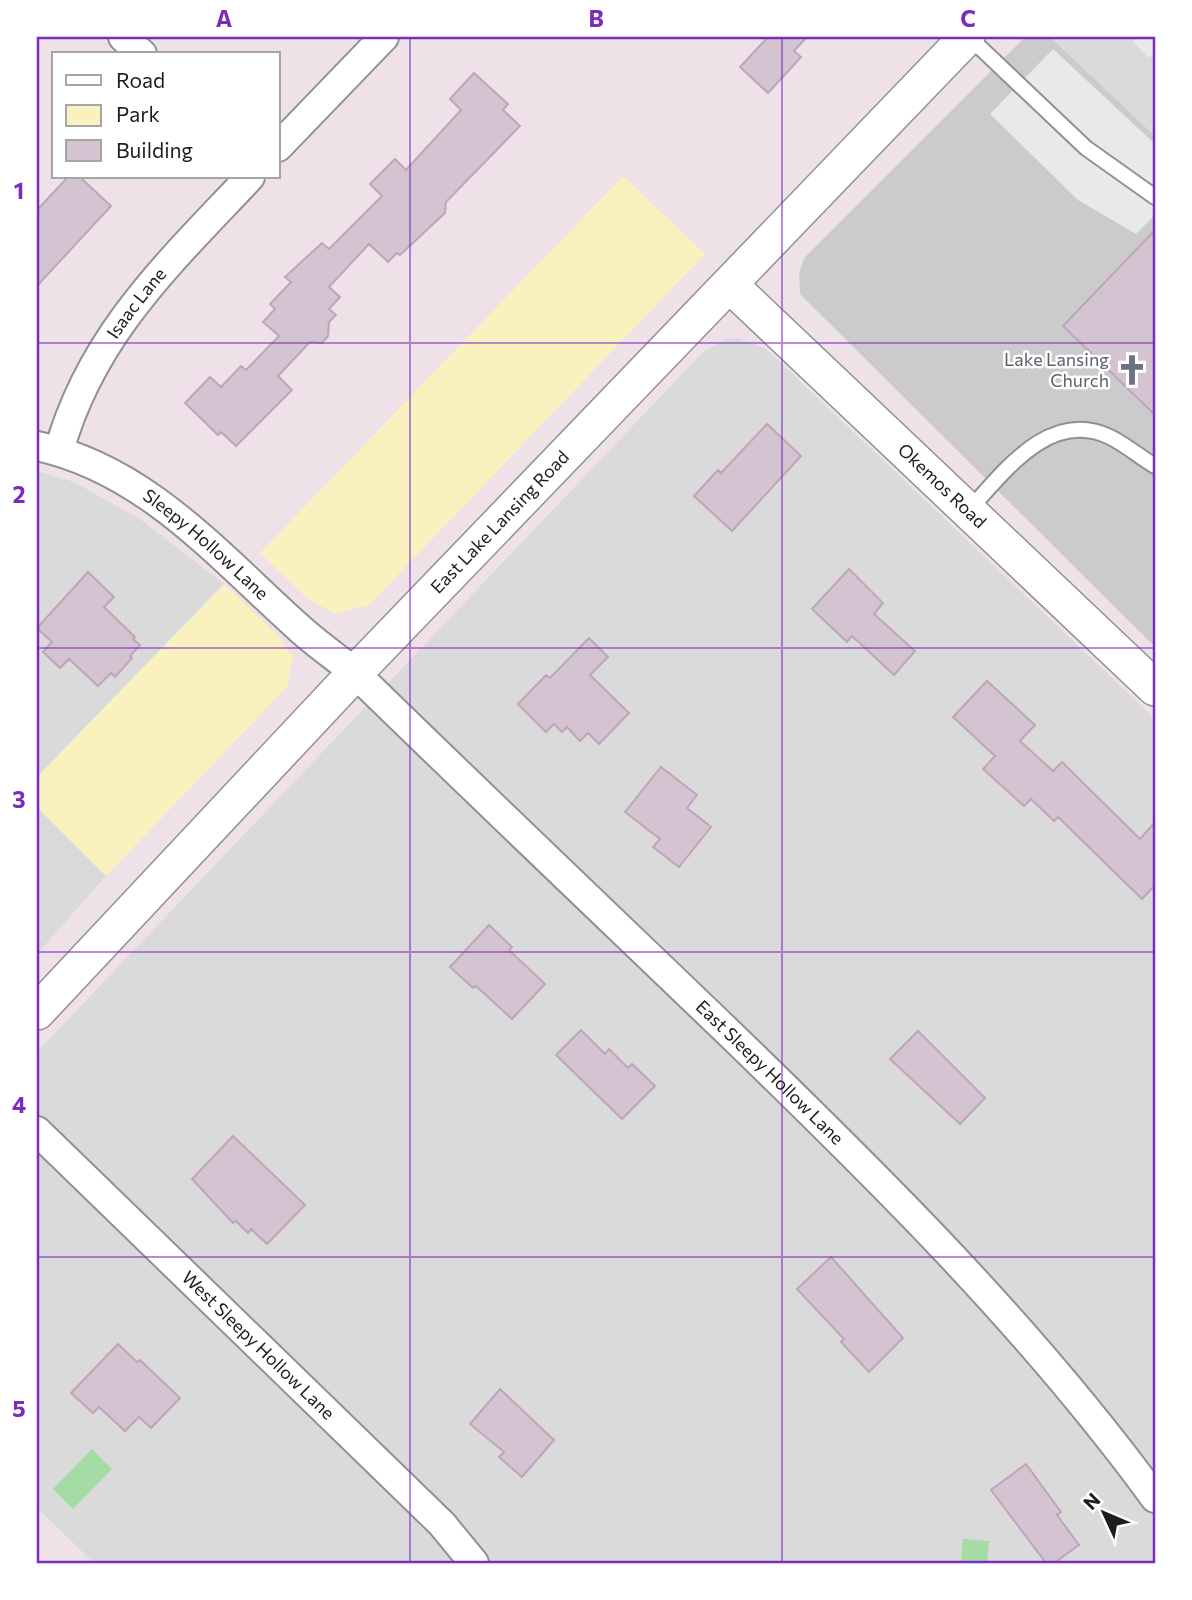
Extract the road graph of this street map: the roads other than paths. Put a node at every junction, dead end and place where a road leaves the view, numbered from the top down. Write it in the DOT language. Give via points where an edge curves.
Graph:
graph roads {
  1 [pos="123,37"];
  2 [pos="384,37"];
  3 [pos="968,37"];
  4 [pos="140,52"];
  5 [pos="280,145"];
  6 [pos="249,178"];
  7 [pos="1155,197"];
  8 [pos="730,285"];
  9 [pos="48,449"];
  10 [pos="1155,466"];
  11 [pos="968,511"];
  12 [pos="355,673"];
  13 [pos="1155,688"];
  14 [pos="37,1012"];
  15 [pos="37,1131"];
  16 [pos="1155,1498"];
  17 [pos="474,1563"];
  1 -- 4 [label="street"];
  2 -- 5 [label="street"];
  3 -- 7 [label="lane" via="1086,148"];
  3 -- 8 [label="street, East Lake Lansing Road"];
  6 -- 9 [label="street, Isaac Lane" via="124,314"];
  8 -- 11 [label="street, Okemos Road"];
  8 -- 12 [label="street, East Lake Lansing Road"];
  9 -- 12 [label="street, Sleepy Hollow Lane" via="107,471 163,505 299,629"];
  10 -- 11 [label="lane" via="1108,436 1079,431 1052,434 1030,446"];
  11 -- 13 [label="street, Okemos Road"];
  12 -- 14 [label="street, East Lake Lansing Road"];
  12 -- 16 [label="street, East Sleepy Hollow Lane" via="926,1228 1073,1392"];
  15 -- 17 [label="street, West Sleepy Hollow Lane" via="442,1524"];
}
